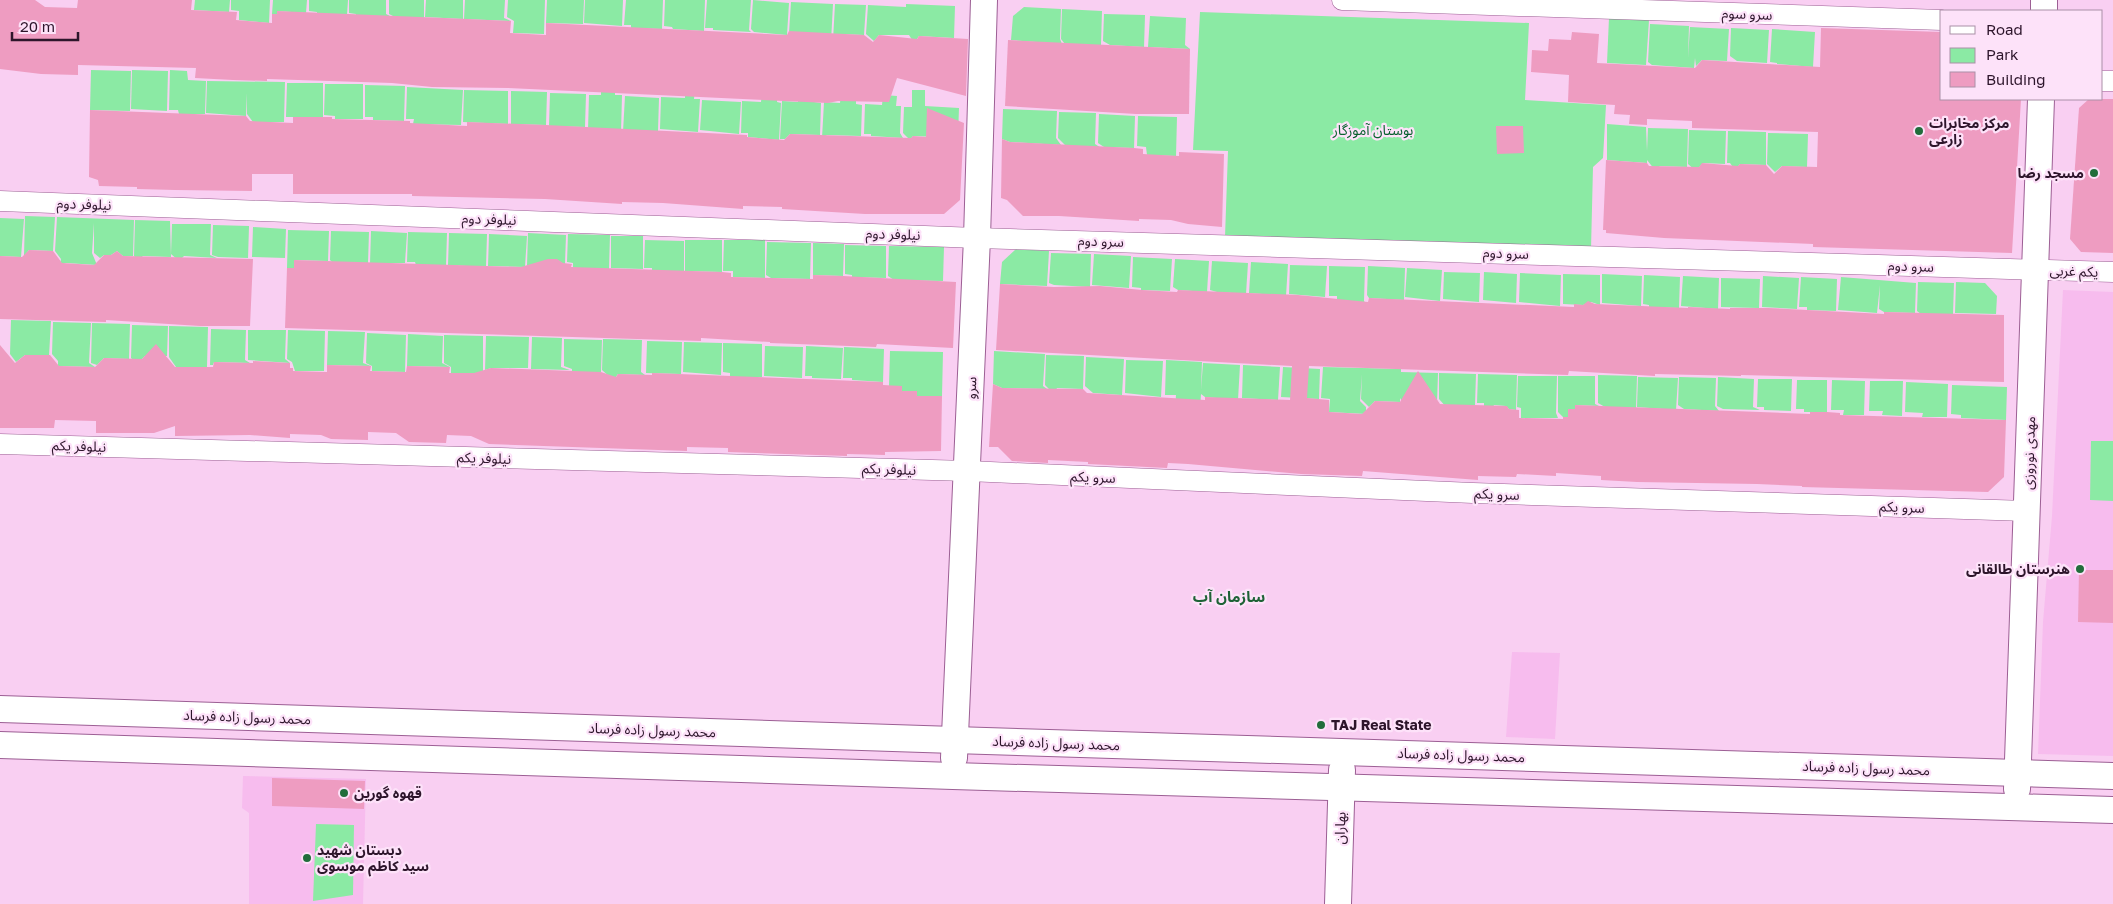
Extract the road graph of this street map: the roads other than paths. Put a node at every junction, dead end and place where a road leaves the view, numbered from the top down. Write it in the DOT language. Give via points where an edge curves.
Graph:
graph roads {
  1 [pos="984,0"];
  2 [pos="1342,0"];
  3 [pos="1940,20"];
  4 [pos="2041,100"];
  5 [pos="0,201"];
  6 [pos="977,238"];
  7 [pos="2035,269"];
  8 [pos="2113,272"];
  9 [pos="0,444"];
  10 [pos="968,471"];
  11 [pos="2027,511"];
  12 [pos="0,708"];
  13 [pos="504,725"];
  14 [pos="954,740"];
  15 [pos="0,745"];
  16 [pos="1343,751"];
  17 [pos="505,761"];
  18 [pos="1645,761"];
  19 [pos="2018,773"];
  20 [pos="953,776"];
  21 [pos="2113,776"];
  22 [pos="1342,787"];
  23 [pos="1644,796"];
  24 [pos="2017,807"];
  25 [pos="2113,810"];
  26 [pos="1338,904"];
  1 -- 6 [label="street, سرو"];
  2 -- 3 [label="street, سرو سوم"];
  4 -- 7 [label="street, مهدی نوروزی"];
  5 -- 6 [label="street, نیلوفر دوم"];
  6 -- 7 [label="street, سرو دوم"];
  6 -- 10 [label="street, سرو"];
  7 -- 8 [label="street, یکم غربی"];
  7 -- 11 [label="street, مهدی نوروزی"];
  9 -- 10 [label="street, نیلوفر یکم"];
  10 -- 11 [label="street, سرو یکم" via="1482,493"];
  10 -- 14 [label="street, سرو"];
  11 -- 19 [label="street, مهدی نوروزی"];
  12 -- 13 [label="street, محمد رسول زاده فرساد"];
  13 -- 14 [label="street, محمد رسول زاده فرساد"];
  13 -- 17 [label="street"];
  14 -- 16 [label="street, محمد رسول زاده فرساد"];
  14 -- 20 [label="street, سرو"];
  15 -- 17 [label="street"];
  16 -- 18 [label="street, محمد رسول زاده فرساد"];
  16 -- 22 [label="street, بهاران"];
  17 -- 20 [label="street"];
  18 -- 19 [label="street, محمد رسول زاده فرساد"];
  18 -- 23 [label="street"];
  19 -- 21 [label="street, محمد رسول زاده فرساد"];
  19 -- 24 [label="street, مهدی نوروزی"];
  20 -- 22 [label="street"];
  22 -- 23 [label="street"];
  22 -- 26 [label="street, بهاران"];
  23 -- 24 [label="street"];
  24 -- 25 [label="street"];
}
